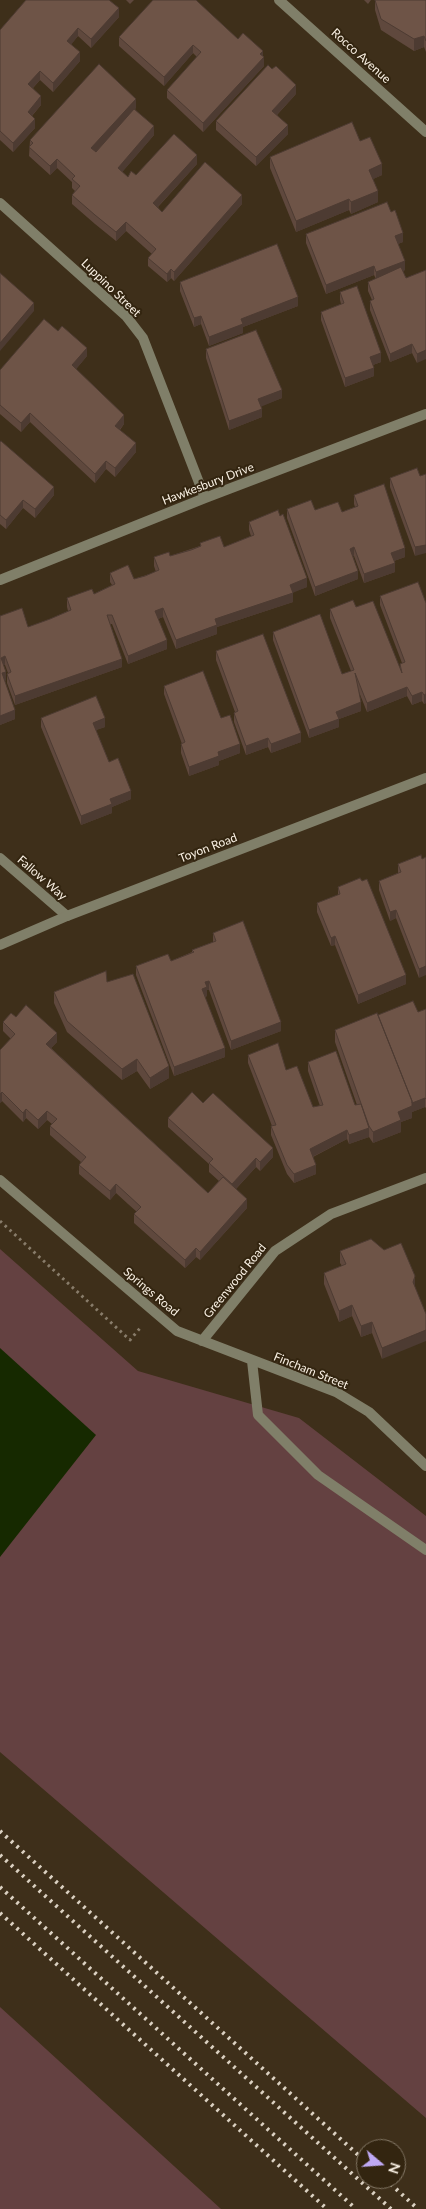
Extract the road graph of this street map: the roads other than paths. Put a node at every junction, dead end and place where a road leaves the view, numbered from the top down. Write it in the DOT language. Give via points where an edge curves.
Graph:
graph roads {
  1 [pos="279,0"];
  2 [pos="426,132"];
  3 [pos="0,203"];
  4 [pos="426,414"];
  5 [pos="206,498"];
  6 [pos="0,580"];
  7 [pos="426,778"];
  8 [pos="0,858"];
  9 [pos="67,916"];
  10 [pos="0,945"];
  11 [pos="426,1178"];
  12 [pos="0,1180"];
  13 [pos="202,1341"];
  14 [pos="252,1361"];
  15 [pos="426,1466"];
  16 [pos="426,1550"];
  1 -- 2 [label="street, Rocco Avenue"];
  3 -- 5 [label="street, Luppino Street" via="126,316 143,338"];
  4 -- 5 [label="street, Hawkesbury Drive"];
  5 -- 6 [label="street, Hawkesbury Drive"];
  7 -- 9 [label="street, Toyon Road"];
  8 -- 9 [label="street, Fallow Way"];
  9 -- 10 [label="street, Toyon Road"];
  11 -- 13 [label="street, Greenwood Road" via="330,1214 275,1251"];
  12 -- 13 [label="street, Springs Road" via="177,1331"];
  13 -- 14 [label="street, Springs Road"];
  14 -- 15 [label="street, Fincham Street" via="336,1392 370,1412"];
  14 -- 16 [label="street" via="258,1415 318,1475"];
}
